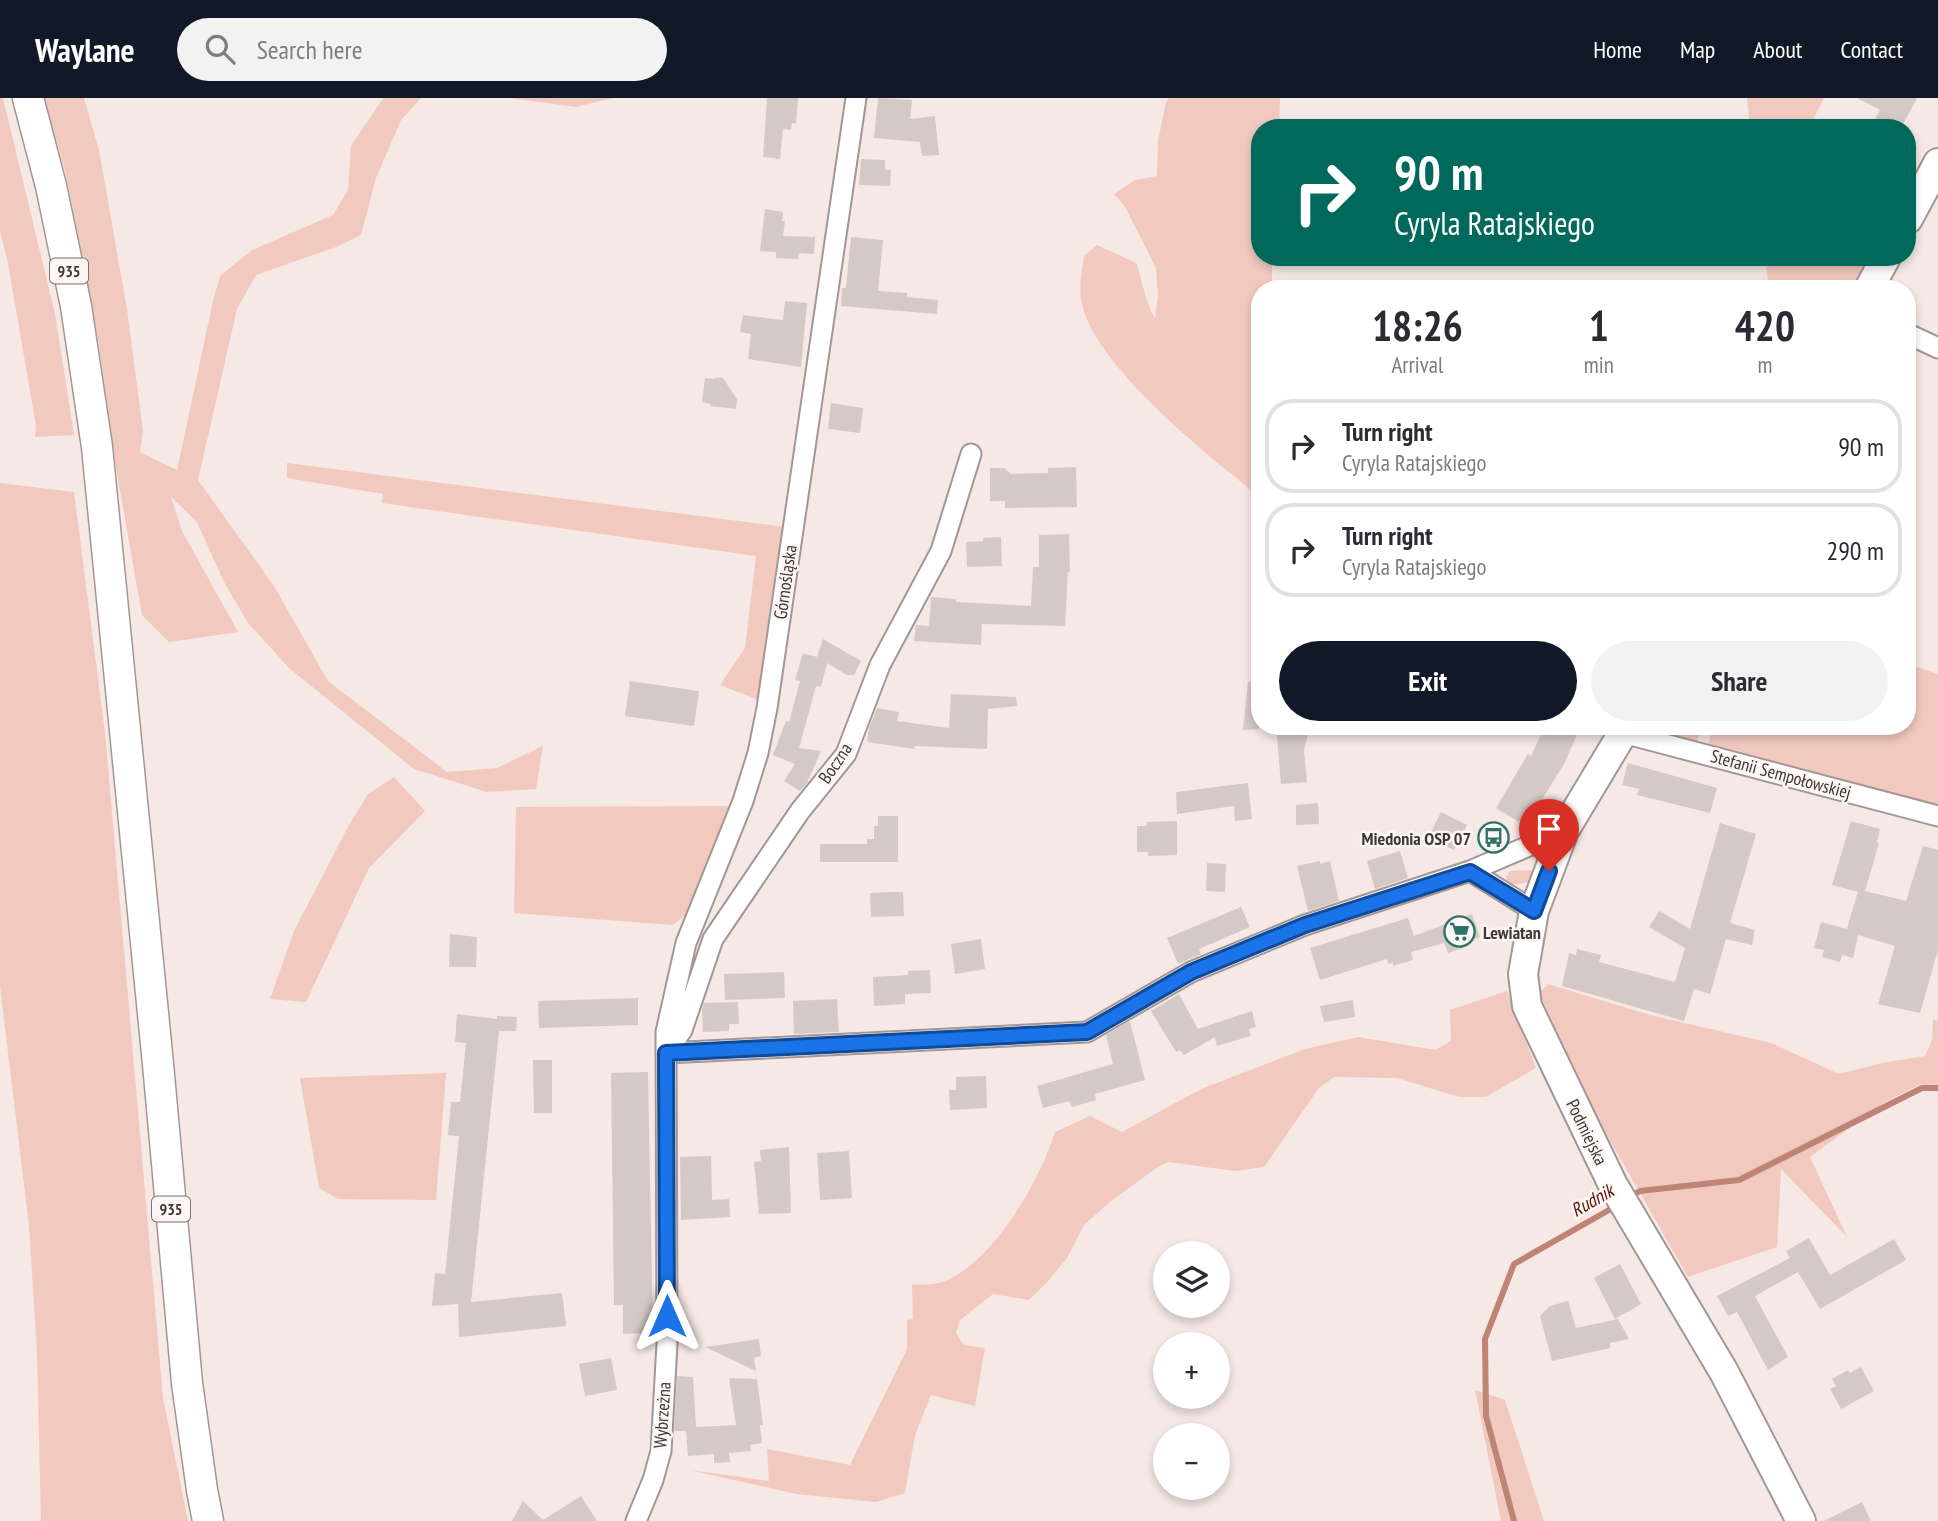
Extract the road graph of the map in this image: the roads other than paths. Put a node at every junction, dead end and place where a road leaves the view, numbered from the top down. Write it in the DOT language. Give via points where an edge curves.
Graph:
graph roads {
  1 [pos="28,98"];
  2 [pos="856,98"];
  3 [pos="1938,163"];
  4 [pos="1916,204"];
  5 [pos="1916,338"];
  6 [pos="1938,348"];
  7 [pos="971,454"];
  8 [pos="1621,735"];
  9 [pos="1647,735"];
  10 [pos="1938,816"];
  11 [pos="1563,831"];
  12 [pos="1470,872"];
  13 [pos="1534,911"];
  14 [pos="666,1053"];
  15 [pos="208,1521"];
  16 [pos="636,1521"];
  17 [pos="1801,1521"];
  1 -- 15 [label="main road, 935" via="76,306 97,447 187,1383"];
  2 -- 14 [label="street, Górnośląska" via="767,708 743,800 687,943 666,1032"];
  3 -- 4 [label="street"];
  5 -- 6 [label="street"];
  7 -- 14 [label="street, Boczna" via="941,551 880,665 846,754 800,811 713,939 682,1030"];
  8 -- 11 [label="street, Podmiejska"];
  9 -- 10 [label="street, Stefanii Sempołowskiej"];
  11 -- 12 [label="street"];
  11 -- 13 [label="street, Podmiejska"];
  12 -- 13 [label="street"];
  12 -- 14 [label="street" via="1305,925 1191,972 1087,1032"];
  13 -- 17 [label="street, Podmiejska" via="1522,974 1527,1006 1613,1185 1724,1372"];
  14 -- 16 [label="street, Wybrzeżna" via="667,1344 661,1451"];
}
